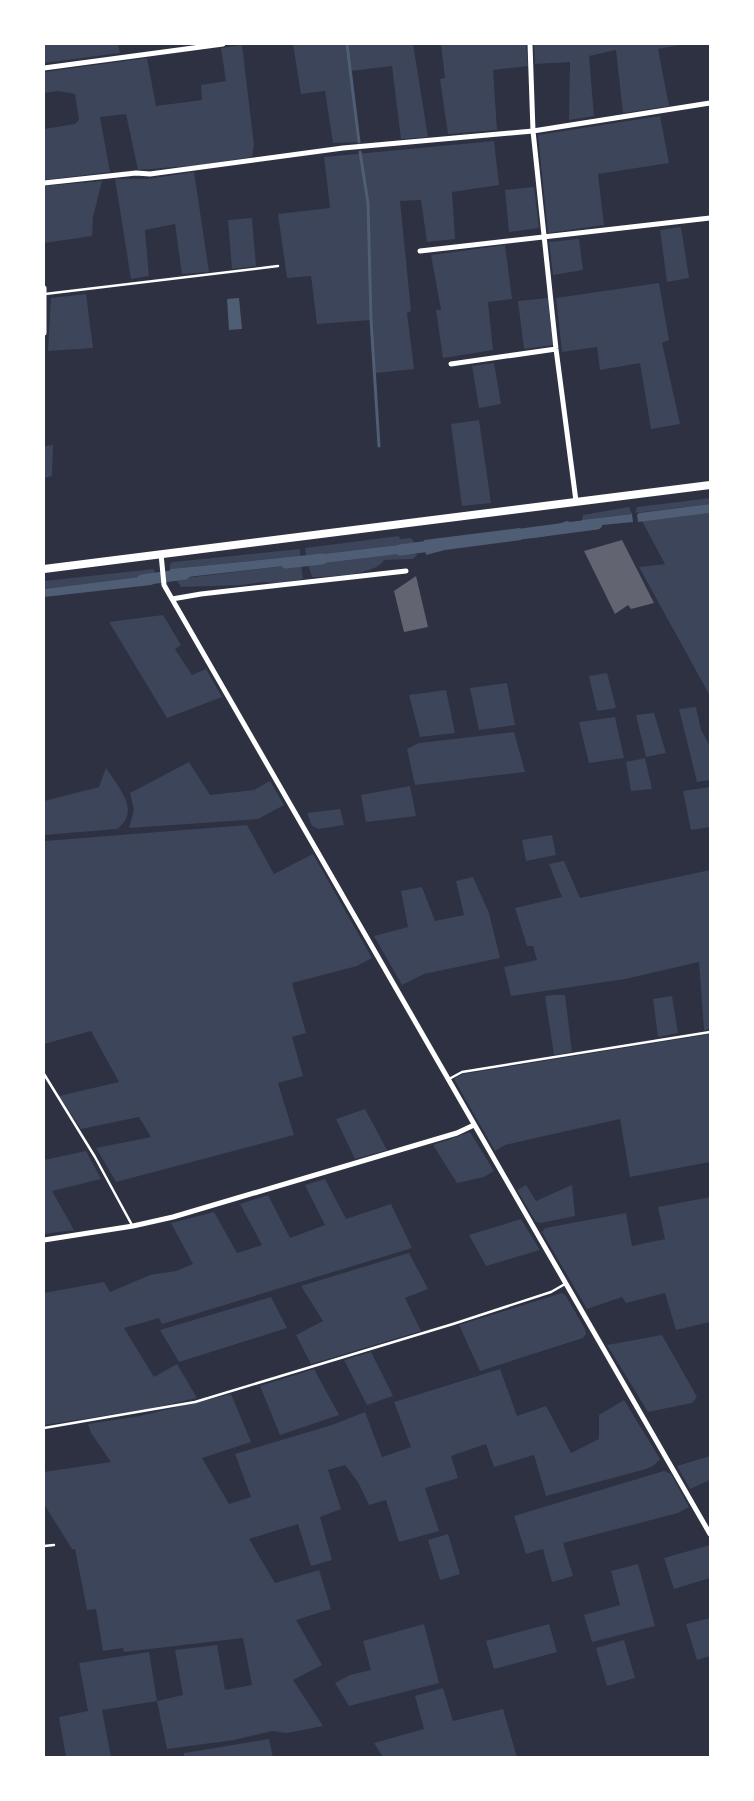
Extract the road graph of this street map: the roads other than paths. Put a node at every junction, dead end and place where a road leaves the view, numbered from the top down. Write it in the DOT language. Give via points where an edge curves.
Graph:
graph roads {
  1 [pos="223,44"];
  2 [pos="530,44"];
  3 [pos="44,68"];
  4 [pos="710,103"];
  5 [pos="534,131"];
  6 [pos="44,183"];
  7 [pos="710,218"];
  8 [pos="545,236"];
  9 [pos="420,251"];
  10 [pos="278,266"];
  11 [pos="44,288"];
  12 [pos="45,294"];
  13 [pos="44,333"];
  14 [pos="556,349"];
  15 [pos="451,364"];
  16 [pos="710,485"];
  17 [pos="576,501"];
  18 [pos="161,554"];
  19 [pos="44,569"];
  20 [pos="406,571"];
  21 [pos="172,600"];
  22 [pos="710,1032"];
  23 [pos="44,1074"];
  24 [pos="448,1079"];
  25 [pos="474,1125"];
  26 [pos="133,1226"];
  27 [pos="44,1240"];
  28 [pos="566,1284"];
  29 [pos="44,1428"];
  30 [pos="710,1534"];
  31 [pos="54,1545"];
  32 [pos="44,1546"];
  1 -- 3 [label="street"];
  2 -- 5 [label="street"];
  4 -- 5 [label="street"];
  5 -- 6 [label="street" via="378,145 150,174"];
  5 -- 8 [label="street"];
  7 -- 8 [label="street"];
  8 -- 9 [label="street"];
  8 -- 14 [label="street"];
  10 -- 12 [label="lane"];
  11 -- 12 [label="street"];
  12 -- 13 [label="street"];
  14 -- 15 [label="street"];
  14 -- 17 [label="street"];
  16 -- 17 [label="main road"];
  17 -- 18 [label="main road"];
  18 -- 19 [label="main road"];
  18 -- 21 [label="street" via="164,585"];
  20 -- 21 [label="street"];
  21 -- 24 [label="street"];
  22 -- 24 [label="lane" via="462,1072"];
  23 -- 26 [label="lane"];
  24 -- 25 [label="street"];
  25 -- 26 [label="street" via="333,1172"];
  25 -- 28 [label="street"];
  26 -- 27 [label="street"];
  28 -- 29 [label="lane" via="453,1324 195,1402"];
  28 -- 30 [label="street"];
  31 -- 32 [label="lane"];
}
